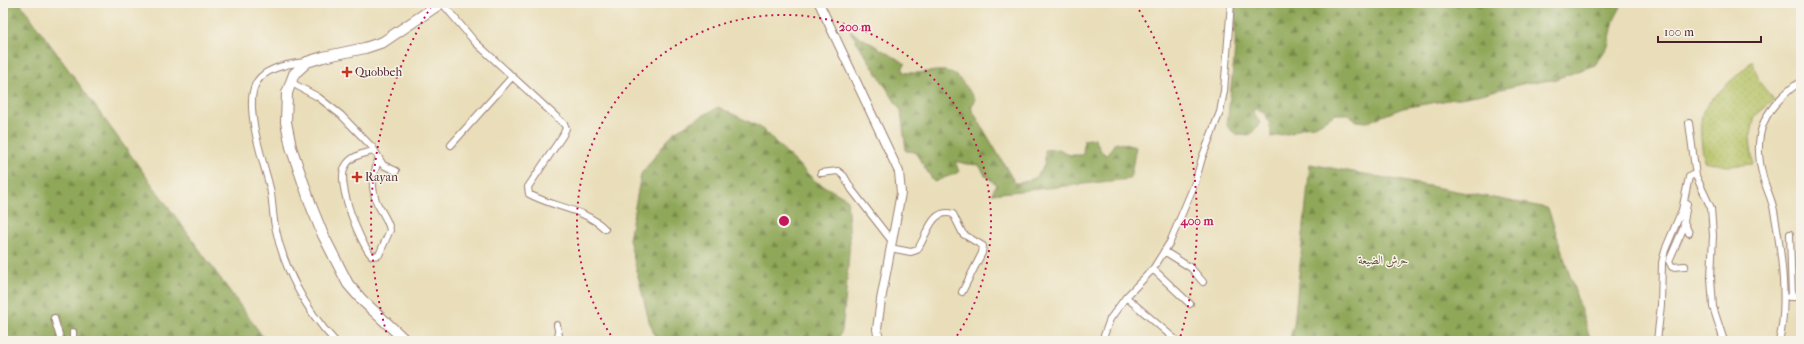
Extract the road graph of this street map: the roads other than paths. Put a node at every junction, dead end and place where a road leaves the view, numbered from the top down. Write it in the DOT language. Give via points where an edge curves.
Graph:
graph roads {
  1 [pos="442,3"];
  2 [pos="818,3"];
  3 [pos="1231,3"];
  4 [pos="307,62"];
  5 [pos="512,77"];
  6 [pos="1801,81"];
  7 [pos="290,82"];
  8 [pos="1689,123"];
  9 [pos="450,145"];
  10 [pos="374,151"];
  11 [pos="378,159"];
  12 [pos="396,171"];
  13 [pos="821,173"];
  14 [pos="1696,176"];
  15 [pos="1686,196"];
  16 [pos="1684,222"];
  17 [pos="605,229"];
  18 [pos="1689,233"];
  19 [pos="1790,234"];
  20 [pos="891,244"];
  21 [pos="1164,251"];
  22 [pos="1685,266"];
  23 [pos="1153,269"];
  24 [pos="1203,282"];
  25 [pos="962,292"];
  26 [pos="1126,297"];
  27 [pos="1784,297"];
  28 [pos="1792,297"];
  29 [pos="1801,297"];
  30 [pos="1190,304"];
  31 [pos="54,318"];
  32 [pos="557,325"];
  33 [pos="1782,327"];
  34 [pos="73,332"];
  35 [pos="61,341"];
  36 [pos="73,341"];
  37 [pos="335,341"];
  38 [pos="406,341"];
  39 [pos="560,341"];
  40 [pos="878,341"];
  41 [pos="1102,341"];
  42 [pos="1177,341"];
  43 [pos="1657,341"];
  44 [pos="1724,341"];
  45 [pos="1779,341"];
  46 [pos="1783,341"];
  1 -- 4 [label="main road" via="383,42"];
  1 -- 5 [label="street" via="475,42"];
  2 -- 20 [label="street" via="899,172 901,193"];
  3 -- 21 [label="street" via="1226,78 1220,112 1187,203"];
  4 -- 7 [label="main road" via="294,74"];
  4 -- 37 [label="street" via="275,68 260,79 254,88 254,122 270,185 280,244 315,319"];
  5 -- 9 [label="street"];
  5 -- 17 [label="street" via="566,128 564,136 528,187 528,194 544,203 582,214 598,222"];
  6 -- 27 [label="street" via="1779,98 1767,115 1762,125 1759,143 1763,178 1774,211"];
  7 -- 10 [label="street" via="318,97 341,115"];
  7 -- 38 [label="main road" via="286,122 291,147 323,235 348,284"];
  8 -- 14 [label="street"];
  10 -- 11 [label="street"];
  10 -- 11 [label="street" via="351,160 344,167 342,179 349,208 363,245 372,256 378,255 390,230 374,194 373,176"];
  11 -- 12 [label="street" via="383,165"];
  13 -- 20 [label="street" via="838,170 844,176"];
  14 -- 15 [label="street" via="1689,177"];
  14 -- 44 [label="street" via="1710,208 1713,307"];
  15 -- 16 [label="street"];
  15 -- 43 [label="street" via="1662,263"];
  16 -- 18 [label="street"];
  16 -- 22 [label="street" via="1669,261 1672,267"];
  19 -- 28 [label="street"];
  20 -- 25 [label="street" via="911,252 917,250 936,216 943,212 954,214 963,234 983,246"];
  20 -- 40 [label="street" via="877,329"];
  21 -- 23 [label="street"];
  21 -- 24 [label="street" via="1191,268"];
  23 -- 26 [label="street"];
  23 -- 30 [label="street"];
  26 -- 41 [label="street" via="1110,319"];
  26 -- 42 [label="street"];
  27 -- 28 [label="street"];
  27 -- 33 [label="street"];
  28 -- 29 [label="street"];
  31 -- 35 [label="street"];
  32 -- 39 [label="street"];
  33 -- 45 [label="street"];
  33 -- 46 [label="street"];
  34 -- 36 [label="street"];
}
